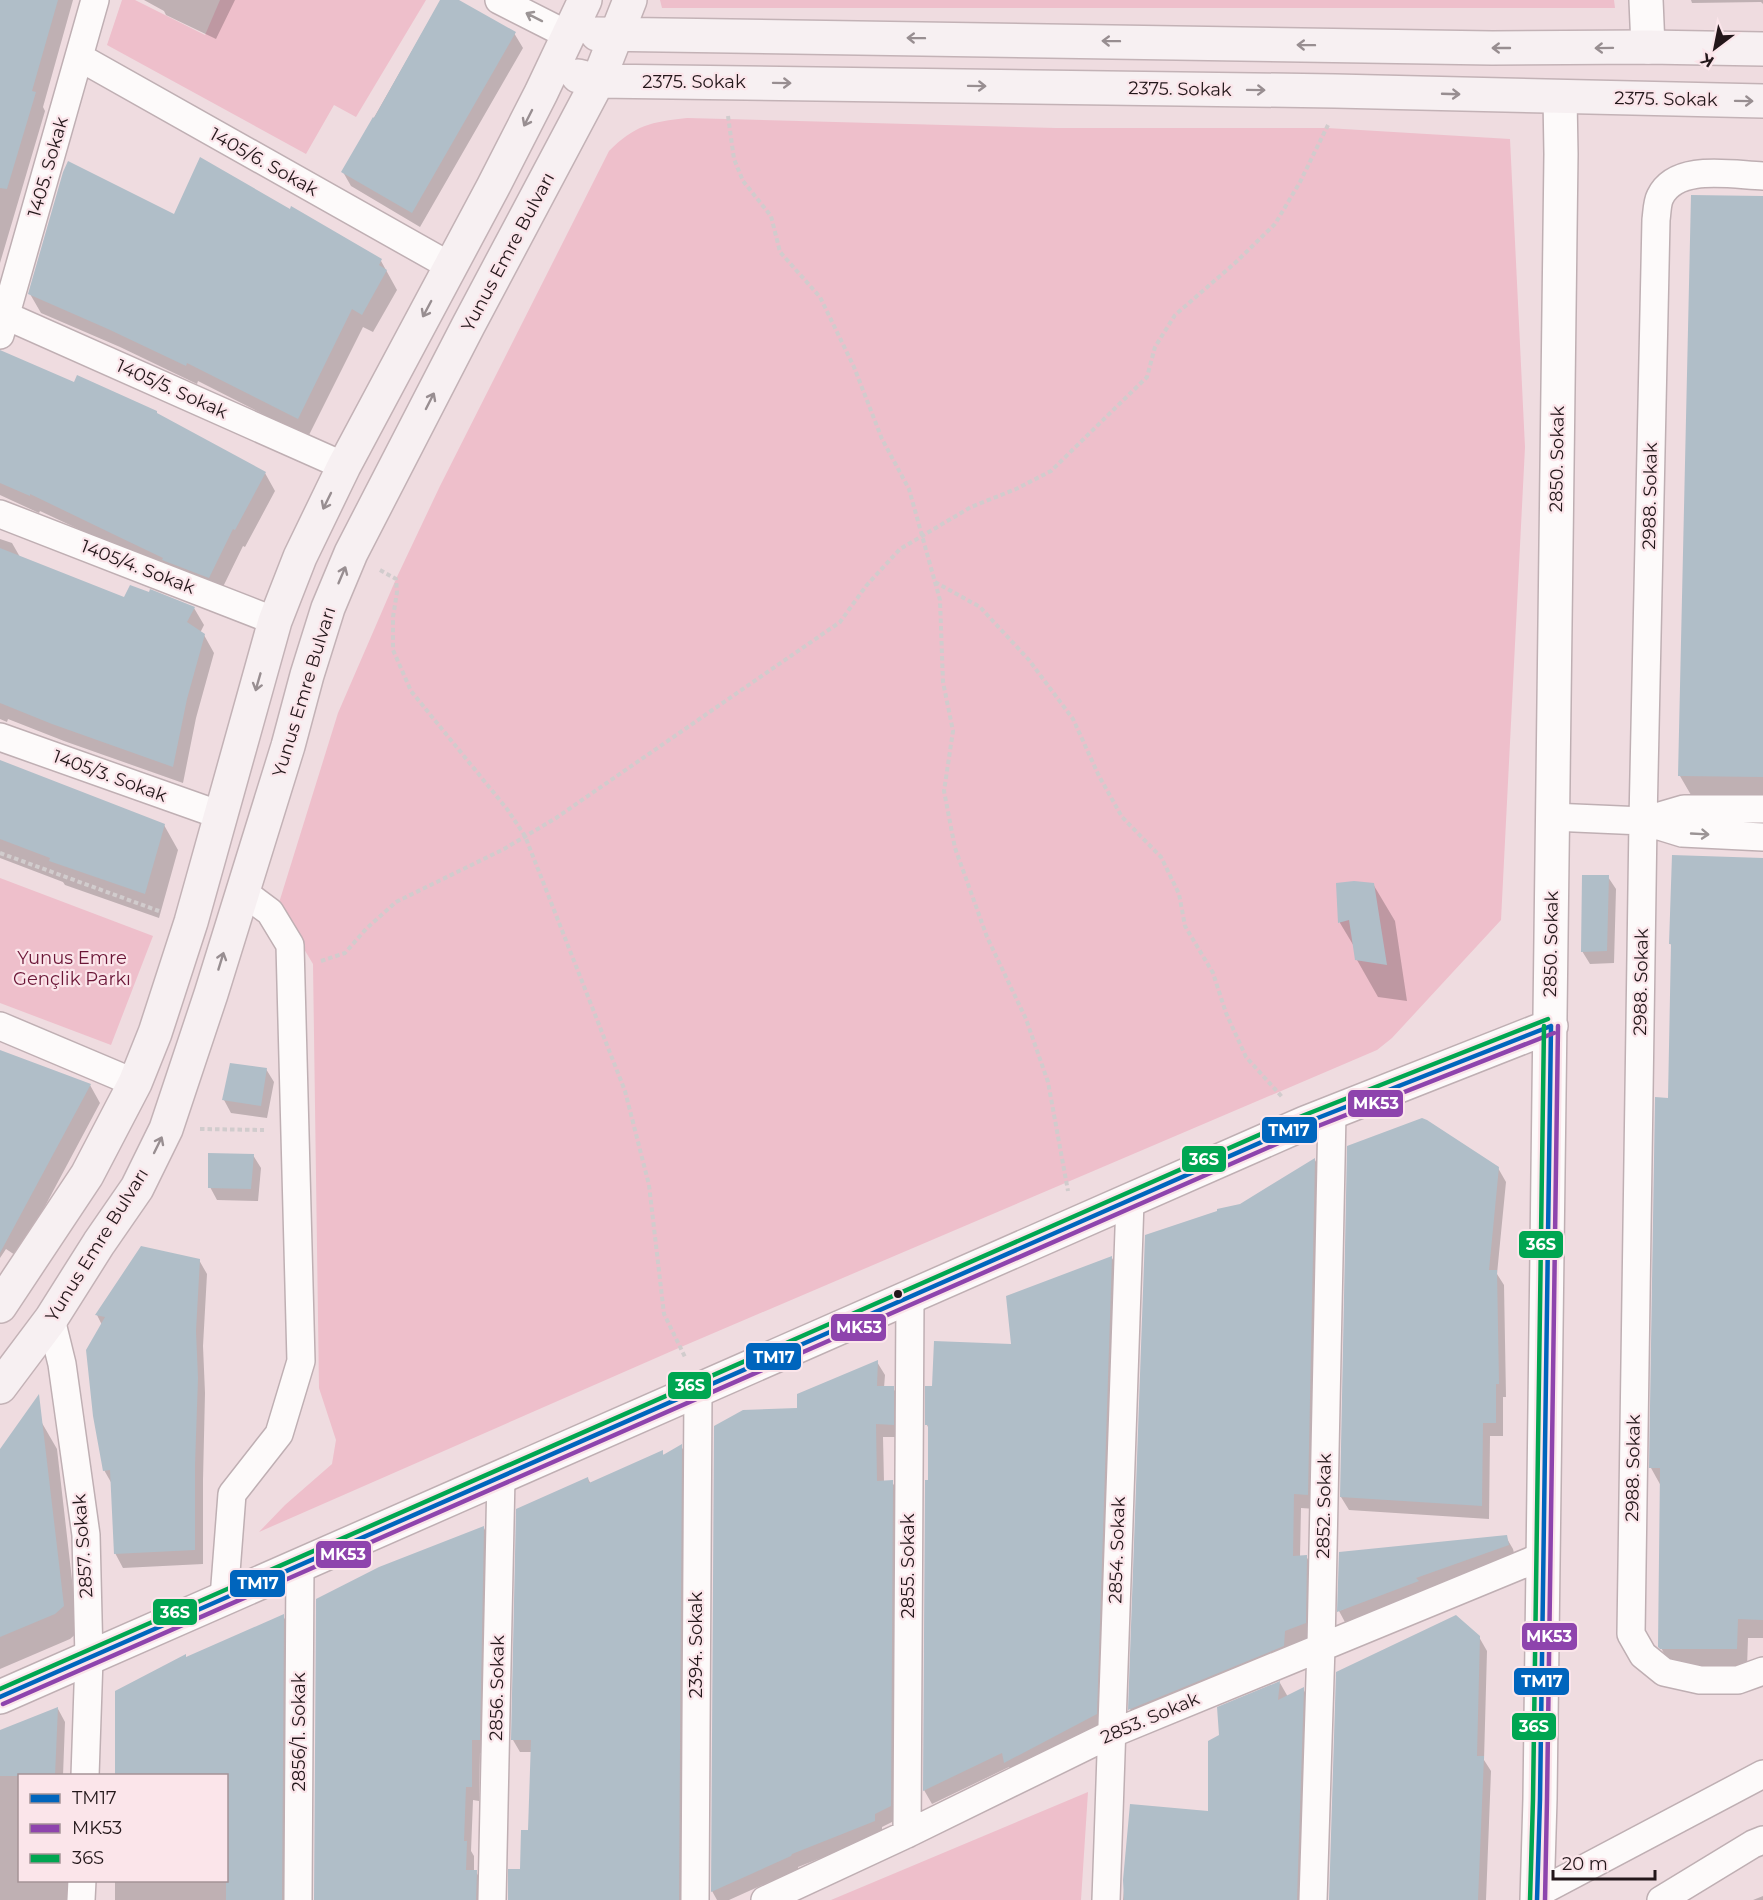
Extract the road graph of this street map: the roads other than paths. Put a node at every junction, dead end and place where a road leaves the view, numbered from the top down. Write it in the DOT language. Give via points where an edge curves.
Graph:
graph roads {
  1 [pos="95,0"];
  2 [pos="500,0"];
  3 [pos="585,0"];
  4 [pos="630,0"];
  5 [pos="1646,0"];
  6 [pos="617,34"];
  7 [pos="568,35"];
  8 [pos="1647,47"];
  9 [pos="1560,48"];
  10 [pos="1763,50"];
  11 [pos="79,57"];
  12 [pos="554,66"];
  13 [pos="598,81"];
  14 [pos="1560,97"];
  15 [pos="1763,101"];
  16 [pos="1763,176"];
  17 [pos="450,267"];
  18 [pos="2,321"];
  19 [pos="344,466"];
  20 [pos="0,514"];
  21 [pos="276,621"];
  22 [pos="0,736"];
  23 [pos="1763,809"];
  24 [pos="220,815"];
  25 [pos="1552,817"];
  26 [pos="1643,821"];
  27 [pos="1763,837"];
  28 [pos="242,891"];
  29 [pos="0,1026"];
  30 [pos="1551,1026"];
  31 [pos="135,1083"];
  32 [pos="1318,1118"];
  33 [pos="1131,1201"];
  34 [pos="910,1298"];
  35 [pos="0,1306"];
  36 [pos="51,1318"];
  37 [pos="0,1387"];
  38 [pos="698,1390"];
  39 [pos="501,1476"];
  40 [pos="1543,1556"];
  41 [pos="300,1564"];
  42 [pos="224,1599"];
  43 [pos="1321,1646"];
  44 [pos="89,1658"];
  45 [pos="1763,1671"];
  46 [pos="0,1696"];
  47 [pos="1111,1734"];
  48 [pos="85,1774"];
  49 [pos="1763,1774"];
  50 [pos="907,1834"];
  51 [pos="1763,1840"];
  52 [pos="82,1882"];
  53 [pos="1537,1897"];
  54 [pos="81,1900"];
  55 [pos="298,1900"];
  56 [pos="492,1900"];
  57 [pos="695,1900"];
  58 [pos="765,1900"];
  59 [pos="1106,1900"];
  60 [pos="1313,1900"];
  61 [pos="1661,1900"];
  1 -- 11 [label="street, 1405. Sokak"];
  7 -- 2 [label="street, one-way"];
  3 -- 7 [label="main road"];
  4 -- 6 [label="main road, Yunus Emre Bulvarı"];
  5 -- 8 [label="street"];
  6 -- 7 [label="main road"];
  9 -- 6 [label="main road, one-way"];
  6 -- 13 [label="main road, Yunus Emre Bulvarı"];
  7 -- 12 [label="main road"];
  8 -- 9 [label="main road, one-way"];
  8 -- 10 [label="main road"];
  9 -- 14 [label="main road"];
  11 -- 17 [label="street, 1405/6. Sokak"];
  11 -- 18 [label="street, 1405. Sokak"];
  12 -- 13 [label="main road, 2375. Sokak"];
  12 -- 17 [label="main road, one-way"];
  13 -- 14 [label="main road, 2375. Sokak, one-way"];
  28 -- 13 [label="main road, Yunus Emre Bulvarı, one-way" via="328,608 351,553"];
  14 -- 15 [label="main road, 2375. Sokak, one-way"];
  14 -- 25 [label="street, 2850. Sokak"];
  16 -- 26 [label="street, 2988. Sokak" via="1695,174 1672,181 1660,198 1656,220"];
  17 -- 19 [label="main road, one-way"];
  18 -- 19 [label="street, 1405/5. Sokak"];
  19 -- 21 [label="main road, one-way" via="300,557"];
  20 -- 21 [label="street, 1405/4. Sokak"];
  21 -- 24 [label="main road, one-way"];
  22 -- 24 [label="street, 1405/3. Sokak"];
  23 -- 26 [label="street" via="1684,809"];
  24 -- 31 [label="main road" via="191,922"];
  25 -- 26 [label="street"];
  25 -- 30 [label="street, 2850. Sokak"];
  26 -- 27 [label="street, one-way" via="1682,833"];
  26 -- 45 [label="street, 2988. Sokak" via="1631,1634 1643,1655 1664,1672 1700,1680 1738,1680"];
  36 -- 28 [label="main road, Yunus Emre Bulvarı, one-way" via="137,1188 166,1129"];
  28 -- 42 [label="street" via="270,912 290,945 301,1361 279,1434 232,1494"];
  29 -- 31 [label="street"];
  30 -- 32 [label="street"];
  30 -- 40 [label="street, 2850. Sokak"];
  31 -- 35 [label="main road" via="87,1176"];
  32 -- 33 [label="street"];
  32 -- 43 [label="street, 2852. Sokak"];
  33 -- 34 [label="street"];
  33 -- 47 [label="street, 2854. Sokak"];
  34 -- 38 [label="street"];
  34 -- 50 [label="street, 2855. Sokak"];
  36 -- 37 [label="main road, Yunus Emre Bulvarı"];
  36 -- 44 [label="street, 2857. Sokak" via="62,1364 86,1535"];
  38 -- 39 [label="street"];
  38 -- 57 [label="street, 2394. Sokak"];
  39 -- 41 [label="street"];
  39 -- 56 [label="street, 2856. Sokak"];
  40 -- 43 [label="street, 2853. Sokak"];
  40 -- 53 [label="street, 2850. Sokak"];
  41 -- 42 [label="street"];
  41 -- 55 [label="street, 2856/1. Sokak"];
  42 -- 44 [label="street"];
  43 -- 47 [label="street, 2853. Sokak"];
  43 -- 60 [label="street, 2852. Sokak"];
  44 -- 46 [label="street"];
  44 -- 48 [label="street, 2857. Sokak"];
  47 -- 50 [label="street, 2853. Sokak"];
  47 -- 59 [label="street, 2854. Sokak"];
  49 -- 53 [label="street"];
  50 -- 58 [label="street, 2853. Sokak"];
  51 -- 61 [label="street"];
  52 -- 54 [label="street"];
}
